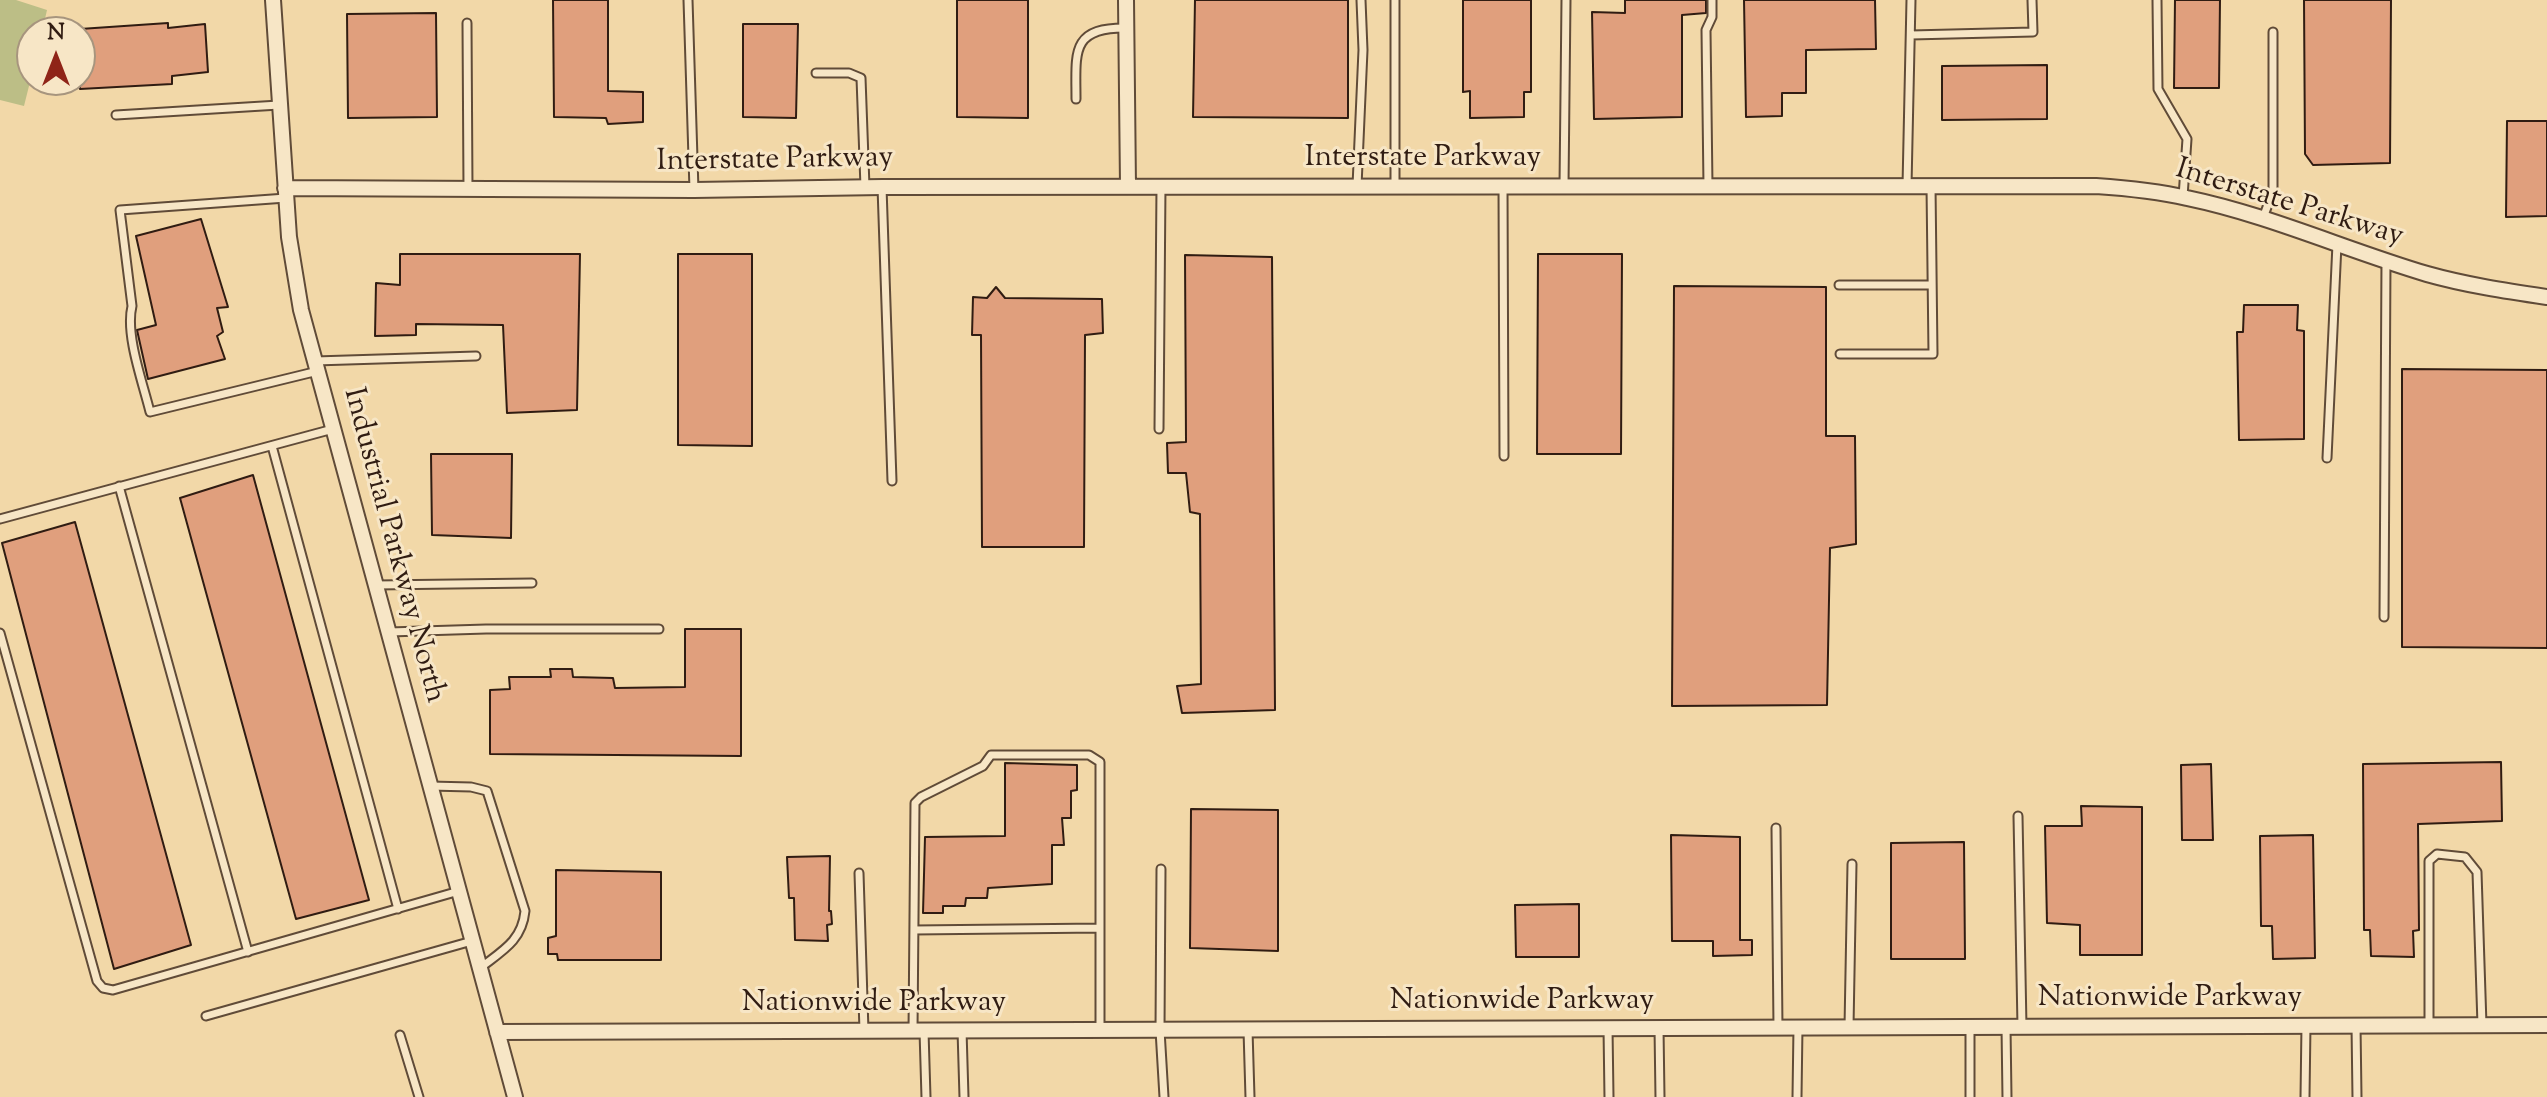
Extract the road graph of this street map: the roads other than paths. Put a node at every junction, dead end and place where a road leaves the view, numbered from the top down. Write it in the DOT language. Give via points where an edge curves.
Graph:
graph roads {
  1 [pos="273,0"];
  2 [pos="688,0"];
  3 [pos="1126,0"];
  4 [pos="1361,0"];
  5 [pos="1395,0"];
  6 [pos="1566,0"];
  7 [pos="1712,0"];
  8 [pos="1911,0"];
  9 [pos="2032,0"];
  10 [pos="2157,0"];
  11 [pos="467,23"];
  12 [pos="1127,28"];
  13 [pos="2273,32"];
  14 [pos="1911,35"];
  15 [pos="816,73"];
  16 [pos="1076,99"];
  17 [pos="279,105"];
  18 [pos="116,115"];
  19 [pos="1128,186"];
  20 [pos="1161,186"];
  21 [pos="1357,186"];
  22 [pos="1503,186"];
  23 [pos="1564,186"];
  24 [pos="1708,186"];
  25 [pos="1907,186"];
  26 [pos="1931,186"];
  27 [pos="865,187"];
  28 [pos="882,187"];
  29 [pos="1395,187"];
  30 [pos="468,189"];
  31 [pos="694,190"];
  32 [pos="285,193"];
  33 [pos="2183,197"];
  34 [pos="2262,220"];
  35 [pos="2337,244"];
  36 [pos="2386,260"];
  37 [pos="1839,285"];
  38 [pos="1932,285"];
  39 [pos="2547,297"];
  40 [pos="1840,354"];
  41 [pos="476,356"];
  42 [pos="316,366"];
  43 [pos="333,429"];
  44 [pos="1159,429"];
  45 [pos="272,446"];
  46 [pos="1504,456"];
  47 [pos="2327,458"];
  48 [pos="892,481"];
  49 [pos="119,486"];
  50 [pos="0,519"];
  51 [pos="532,583"];
  52 [pos="376,585"];
  53 [pos="2384,617"];
  54 [pos="659,629"];
  55 [pos="389,632"];
  56 [pos="0,633"];
  57 [pos="430,786"];
  58 [pos="2018,816"];
  59 [pos="1776,828"];
  60 [pos="1852,864"];
  61 [pos="1161,869"];
  62 [pos="859,873"];
  63 [pos="459,891"];
  64 [pos="398,909"];
  65 [pos="1100,928"];
  66 [pos="914,930"];
  67 [pos="472,941"];
  68 [pos="248,952"];
  69 [pos="480,968"];
  70 [pos="206,1016"];
  71 [pos="2306,1025"];
  72 [pos="2356,1025"];
  73 [pos="2429,1025"];
  74 [pos="2482,1025"];
  75 [pos="2547,1025"];
  76 [pos="1798,1027"];
  77 [pos="1849,1027"];
  78 [pos="1970,1027"];
  79 [pos="2006,1027"];
  80 [pos="2022,1027"];
  81 [pos="1608,1028"];
  82 [pos="1659,1028"];
  83 [pos="1778,1028"];
  84 [pos="962,1030"];
  85 [pos="1100,1030"];
  86 [pos="1160,1030"];
  87 [pos="1248,1030"];
  88 [pos="864,1031"];
  89 [pos="919,1031"];
  90 [pos="497,1032"];
  91 [pos="400,1035"];
  92 [pos="2305,1096"];
  93 [pos="419,1097"];
  94 [pos="515,1097"];
  95 [pos="926,1097"];
  96 [pos="964,1097"];
  97 [pos="1164,1097"];
  98 [pos="1250,1097"];
  99 [pos="1609,1097"];
  100 [pos="1660,1097"];
  101 [pos="1797,1097"];
  102 [pos="1970,1097"];
  103 [pos="2007,1097"];
  104 [pos="2357,1097"];
  1 -- 17 [label="street, Industrial Parkway North"];
  2 -- 31 [label="lane"];
  3 -- 12 [label="street"];
  4 -- 21 [label="lane"];
  5 -- 29 [label="lane"];
  6 -- 23 [label="lane"];
  7 -- 24 [label="lane" via="1706,30"];
  8 -- 14 [label="lane"];
  9 -- 14 [label="lane" via="2033,32"];
  10 -- 33 [label="lane" via="2158,89 2187,139"];
  11 -- 30 [label="lane"];
  12 -- 16 [label="lane" via="1105,28 1084,39 1076,63"];
  12 -- 19 [label="street"];
  13 -- 34 [label="lane" via="2273,191"];
  14 -- 25 [label="lane"];
  15 -- 27 [label="lane" via="861,78"];
  17 -- 18 [label="lane"];
  17 -- 32 [label="street, Industrial Parkway North"];
  19 -- 20 [label="street, Interstate Parkway"];
  19 -- 28 [label="street, Interstate Parkway"];
  20 -- 21 [label="street, Interstate Parkway"];
  20 -- 44 [label="lane"];
  21 -- 29 [label="street, Interstate Parkway"];
  22 -- 23 [label="street, Interstate Parkway"];
  22 -- 29 [label="street, Interstate Parkway"];
  22 -- 46 [label="lane"];
  23 -- 24 [label="street, Interstate Parkway"];
  24 -- 25 [label="street, Interstate Parkway"];
  25 -- 26 [label="street, Interstate Parkway"];
  26 -- 33 [label="street, Interstate Parkway" via="2096,186"];
  26 -- 38 [label="lane"];
  27 -- 28 [label="street, Interstate Parkway"];
  27 -- 31 [label="street, Interstate Parkway"];
  28 -- 48 [label="lane"];
  30 -- 31 [label="street, Interstate Parkway"];
  30 -- 32 [label="street, Interstate Parkway"];
  32 -- 42 [label="street, Industrial Parkway North" via="301,310"];
  32 -- 42 [label="lane" via="120,210 131,332 150,412"];
  33 -- 34 [label="street, Interstate Parkway"];
  34 -- 35 [label="street, Interstate Parkway"];
  35 -- 36 [label="street, Interstate Parkway"];
  35 -- 47 [label="lane"];
  36 -- 39 [label="street, Interstate Parkway" via="2487,288"];
  36 -- 53 [label="lane"];
  37 -- 38 [label="lane"];
  38 -- 40 [label="lane" via="1933,354"];
  41 -- 42 [label="lane"];
  42 -- 43 [label="street, Industrial Parkway North"];
  43 -- 45 [label="lane"];
  43 -- 52 [label="street, Industrial Parkway North"];
  45 -- 49 [label="lane"];
  45 -- 64 [label="lane"];
  49 -- 50 [label="lane"];
  49 -- 68 [label="lane"];
  51 -- 52 [label="lane"];
  52 -- 55 [label="street, Industrial Parkway North"];
  54 -- 55 [label="lane"];
  55 -- 57 [label="street, Industrial Parkway North"];
  56 -- 68 [label="lane" via="97,981 113,990"];
  57 -- 63 [label="street, Industrial Parkway North"];
  57 -- 69 [label="lane" via="487,791 525,911 515,939"];
  58 -- 80 [label="lane"];
  59 -- 83 [label="lane"];
  60 -- 77 [label="lane"];
  61 -- 86 [label="lane"];
  62 -- 88 [label="lane"];
  63 -- 64 [label="lane"];
  63 -- 67 [label="street, Industrial Parkway North"];
  64 -- 68 [label="lane"];
  65 -- 66 [label="lane"];
  65 -- 66 [label="lane" via="1100,762 1089,755 991,755 983,766 915,803"];
  65 -- 85 [label="lane"];
  66 -- 89 [label="lane"];
  67 -- 69 [label="street, Industrial Parkway North"];
  67 -- 70 [label="lane"];
  69 -- 90 [label="street, Industrial Parkway North"];
  71 -- 72 [label="street, Nationwide Parkway"];
  71 -- 80 [label="street, Nationwide Parkway"];
  71 -- 92 [label="lane"];
  72 -- 73 [label="street, Nationwide Parkway"];
  72 -- 104 [label="lane"];
  73 -- 74 [label="street, Nationwide Parkway"];
  73 -- 74 [label="lane" via="2429,861 2437,854 2465,857 2477,872"];
  74 -- 75 [label="street, Nationwide Parkway"];
  76 -- 77 [label="street, Nationwide Parkway"];
  76 -- 83 [label="street, Nationwide Parkway"];
  76 -- 101 [label="lane"];
  77 -- 78 [label="street, Nationwide Parkway"];
  78 -- 79 [label="street, Nationwide Parkway"];
  78 -- 102 [label="lane"];
  79 -- 80 [label="street, Nationwide Parkway"];
  79 -- 103 [label="lane"];
  81 -- 82 [label="street, Nationwide Parkway"];
  81 -- 87 [label="street, Nationwide Parkway"];
  81 -- 99 [label="lane"];
  82 -- 83 [label="street, Nationwide Parkway"];
  82 -- 100 [label="lane"];
  84 -- 85 [label="street, Nationwide Parkway"];
  84 -- 89 [label="street, Nationwide Parkway"];
  84 -- 96 [label="lane"];
  85 -- 86 [label="street, Nationwide Parkway"];
  86 -- 87 [label="street, Nationwide Parkway"];
  86 -- 97 [label="lane"];
  87 -- 98 [label="lane"];
  88 -- 89 [label="street, Nationwide Parkway"];
  88 -- 90 [label="street, Nationwide Parkway"];
  89 -- 95 [label="lane"];
  90 -- 94 [label="street, Industrial Parkway North"];
  91 -- 93 [label="lane"];
}
